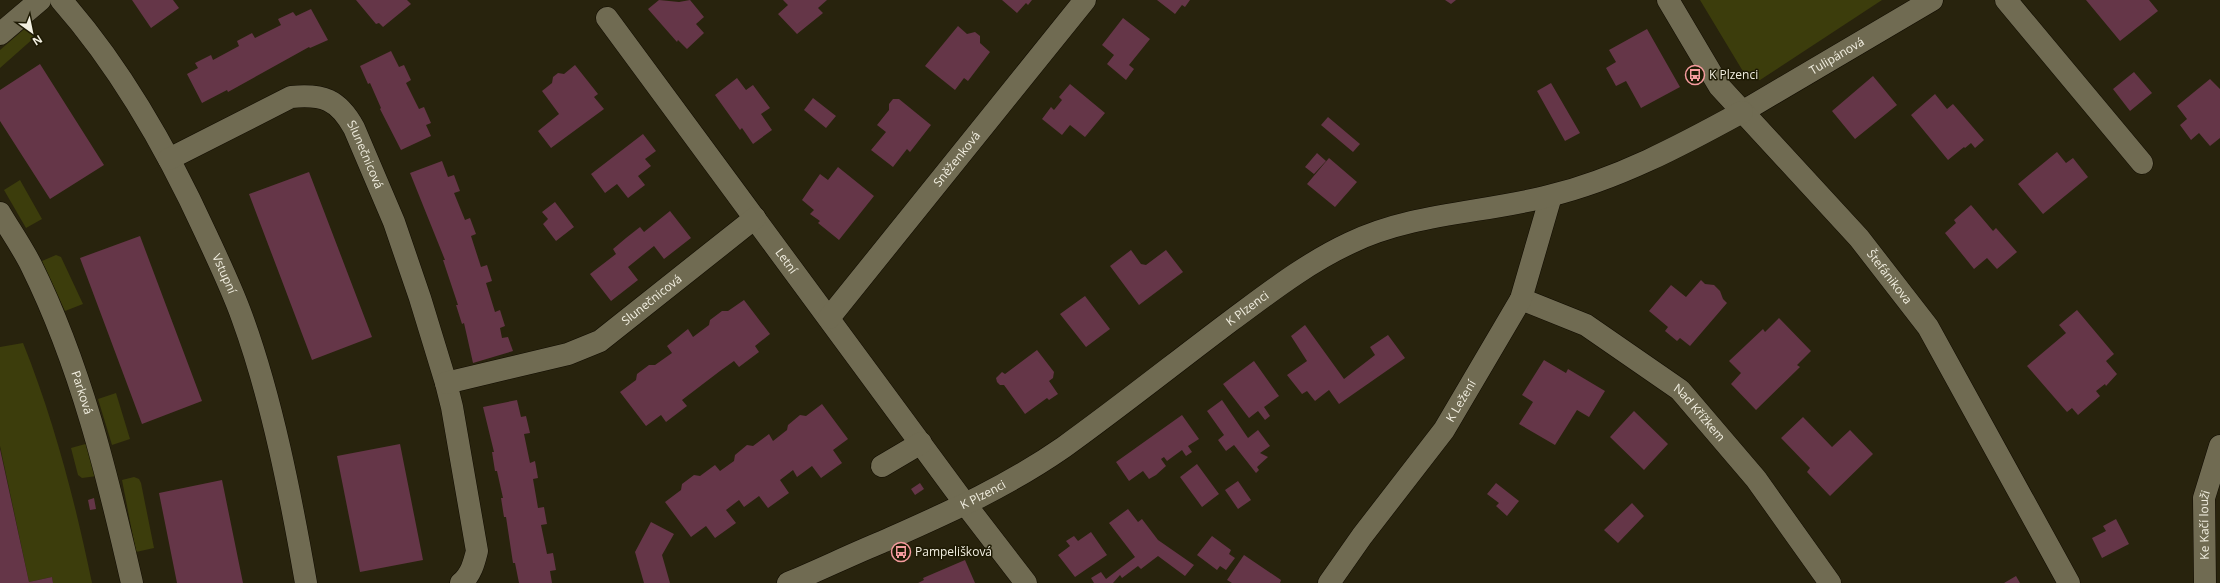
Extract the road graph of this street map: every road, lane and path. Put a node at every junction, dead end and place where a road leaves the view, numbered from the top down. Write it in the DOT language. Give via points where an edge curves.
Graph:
graph roads {
  1 [pos="40,0"];
  2 [pos="61,0"];
  3 [pos="1085,0"];
  4 [pos="1668,0"];
  5 [pos="1932,0"];
  6 [pos="2006,0"];
  7 [pos="607,18"];
  8 [pos="0,34"];
  9 [pos="1742,112"];
  10 [pos="169,159"];
  11 [pos="2142,163"];
  12 [pos="1551,196"];
  13 [pos="0,213"];
  14 [pos="755,218"];
  15 [pos="1520,299"];
  16 [pos="829,318"];
  17 [pos="446,383"];
  18 [pos="921,443"];
  19 [pos="2220,446"];
  20 [pos="882,466"];
  21 [pos="966,505"];
  22 [pos="132,583"];
  23 [pos="306,583"];
  24 [pos="461,583"];
  25 [pos="788,583"];
  26 [pos="1026,583"];
  27 [pos="1329,583"];
  28 [pos="1830,583"];
  29 [pos="2069,583"];
  30 [pos="2205,583"];
  1 -- 8 [label="street"];
  2 -- 10 [label="street, Vstupní" via="130,91"];
  3 -- 16 [label="street, Sněženková"];
  4 -- 9 [label="street, Štefánikova" via="1719,86"];
  5 -- 9 [label="street, Tulipánová"];
  6 -- 11 [label="street"];
  7 -- 14 [label="street, Letní"];
  9 -- 12 [label="street, K Plzenci" via="1630,170"];
  9 -- 29 [label="street, Štefánikova" via="1859,238 1928,327"];
  10 -- 17 [label="street, Slunečnicová" via="291,97 311,95 337,105 346,113 354,128 394,222"];
  10 -- 23 [label="street, Vstupní" via="203,226 242,318 277,443"];
  12 -- 15 [label="street, K Ležení"];
  12 -- 21 [label="street, K Plzenci" via="1411,221 1350,243 1315,261 1277,286 1064,446 1017,478"];
  13 -- 22 [label="street, Parková" via="31,264 71,355 108,480"];
  14 -- 16 [label="street, Letní"];
  14 -- 17 [label="street, Slunečnicová" via="600,341 568,354"];
  15 -- 27 [label="street, K Ležení" via="1444,430"];
  15 -- 28 [label="street, Nad Křížkem" via="1586,325 1680,390 1756,479"];
  16 -- 18 [label="street, Letní"];
  17 -- 24 [label="street, Slunečnicová" via="477,552 474,565"];
  18 -- 20 [label="street"];
  18 -- 21 [label="street, Letní"];
  19 -- 30 [label="street, Ke Kačí louži" via="2204,498"];
  21 -- 25 [label="street, K Plzenci"];
  21 -- 26 [label="street"];
}
